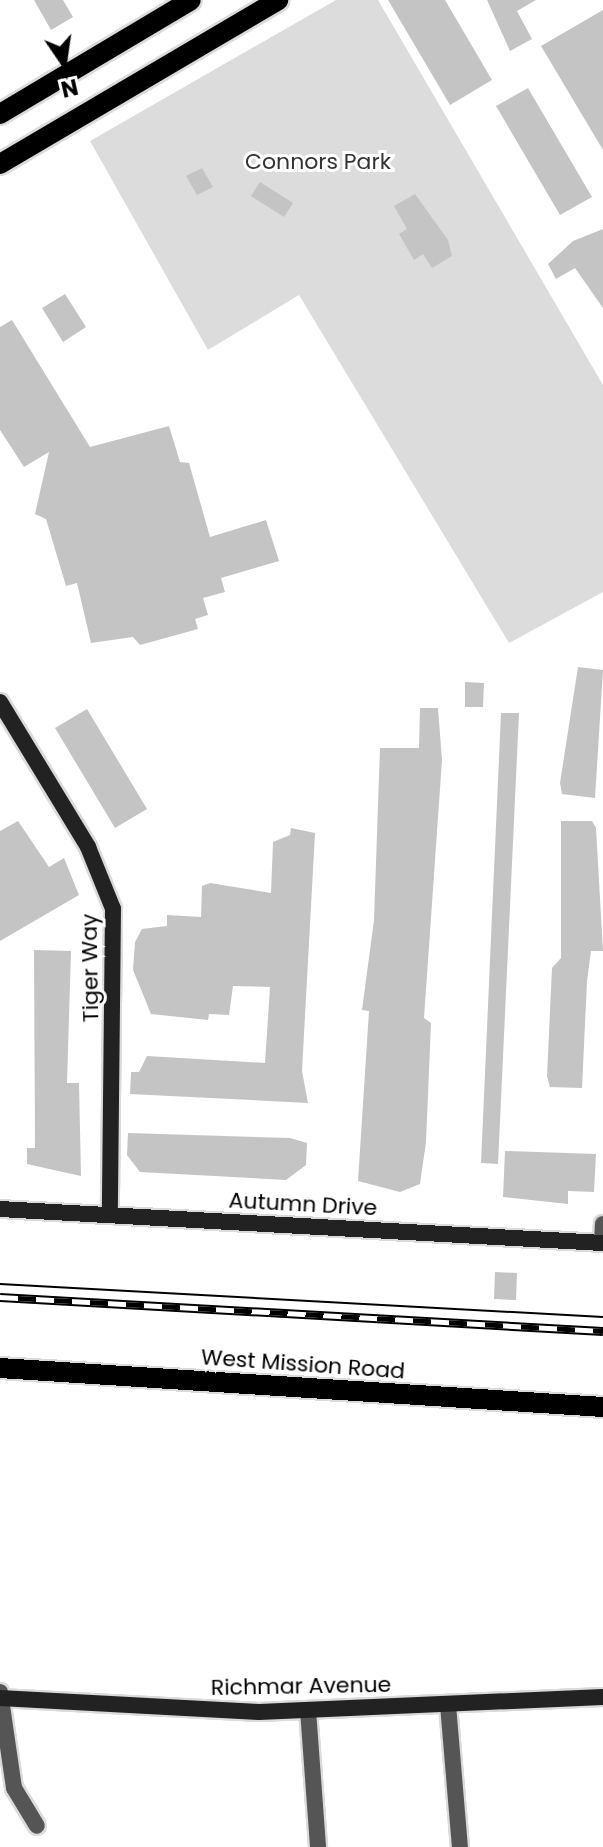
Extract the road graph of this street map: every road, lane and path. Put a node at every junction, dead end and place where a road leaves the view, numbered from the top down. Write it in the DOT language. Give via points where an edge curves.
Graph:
graph roads {
  1 [pos="191,0"];
  2 [pos="278,0"];
  3 [pos="0,114"];
  4 [pos="0,164"];
  5 [pos="0,702"];
  6 [pos="0,1209"];
  7 [pos="110,1215"];
  8 [pos="603,1224"];
  9 [pos="602,1242"];
  10 [pos="0,1368"];
  11 [pos="603,1407"];
  12 [pos="0,1692"];
  13 [pos="603,1697"];
  14 [pos="0,1698"];
  15 [pos="448,1705"];
  16 [pos="308,1710"];
  17 [pos="37,1826"];
  18 [pos="318,1847"];
  19 [pos="460,1847"];
  1 -- 3 [label="main road"];
  2 -- 4 [label="main road"];
  5 -- 7 [label="street, Tiger Way" via="88,847 113,909"];
  6 -- 7 [label="street, Autumn Drive"];
  7 -- 9 [label="street, Autumn Drive"];
  8 -- 9 [label="street"];
  10 -- 11 [label="main road, West Mission Road"];
  12 -- 14 [label="street"];
  13 -- 15 [label="street, Richmar Avenue"];
  14 -- 16 [label="street, Richmar Avenue"];
  14 -- 17 [label="street" via="14,1788"];
  15 -- 16 [label="street, Richmar Avenue"];
  15 -- 19 [label="street"];
  16 -- 18 [label="street"];
}
